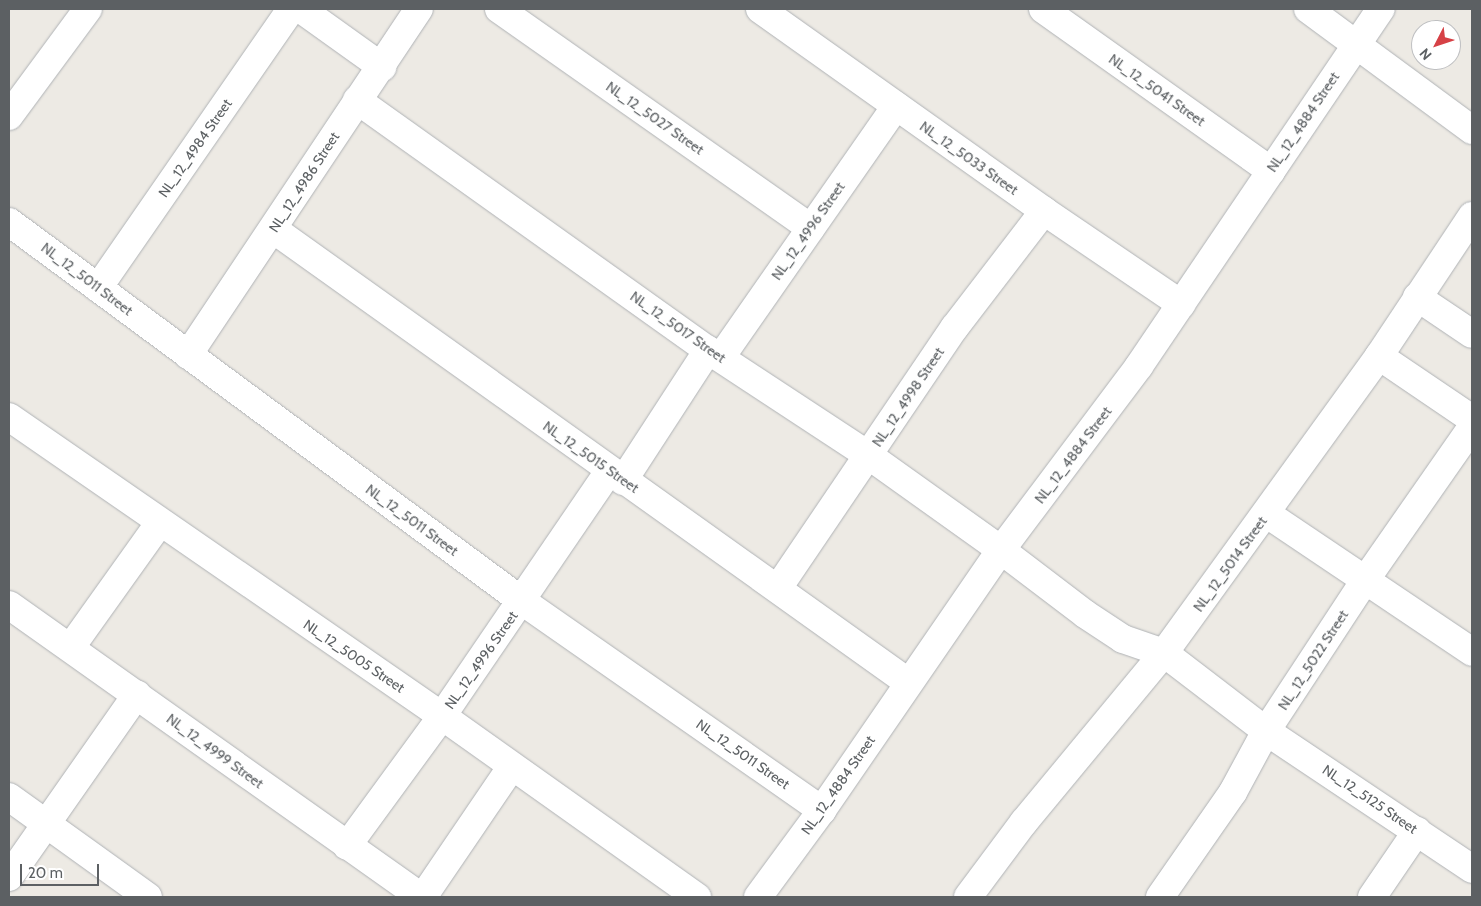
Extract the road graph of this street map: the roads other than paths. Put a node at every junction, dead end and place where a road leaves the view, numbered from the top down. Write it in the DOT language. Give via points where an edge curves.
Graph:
graph roads {
  1 [pos="88,9"];
  2 [pos="291,9"];
  3 [pos="301,9"];
  4 [pos="419,9"];
  5 [pos="499,9"];
  6 [pos="760,9"];
  7 [pos="1043,9"];
  8 [pos="1308,9"];
  9 [pos="1381,9"];
  10 [pos="1356,43"];
  11 [pos="382,66"];
  12 [pos="357,100"];
  13 [pos="896,106"];
  14 [pos="9,116"];
  15 [pos="1472,130"];
  16 [pos="1271,171"];
  17 [pos="1044,211"];
  18 [pos="1472,216"];
  19 [pos="9,222"];
  20 [pos="810,228"];
  21 [pos="273,229"];
  22 [pos="98,288"];
  23 [pos="1417,297"];
  24 [pos="1181,304"];
  25 [pos="1472,334"];
  26 [pos="715,353"];
  27 [pos="188,355"];
  28 [pos="1379,356"];
  29 [pos="9,417"];
  30 [pos="1472,419"];
  31 [pos="1472,427"];
  32 [pos="868,455"];
  33 [pos="616,476"];
  34 [pos="1266,514"];
  35 [pos="160,522"];
  36 [pos="1001,550"];
  37 [pos="1366,579"];
  38 [pos="778,588"];
  39 [pos="522,601"];
  40 [pos="9,605"];
  41 [pos="71,647"];
  42 [pos="1472,652"];
  43 [pos="1164,653"];
  44 [pos="909,683"];
  45 [pos="136,694"];
  46 [pos="442,716"];
  47 [pos="1266,731"];
  48 [pos="512,766"];
  49 [pos="9,797"];
  50 [pos="822,810"];
  51 [pos="45,822"];
  52 [pos="1417,831"];
  53 [pos="347,846"];
  54 [pos="1472,869"];
  55 [pos="9,877"];
  56 [pos="148,897"];
  57 [pos="422,897"];
  58 [pos="697,897"];
  59 [pos="758,897"];
  60 [pos="968,897"];
  61 [pos="1160,897"];
  62 [pos="1372,897"];
  1 -- 14 [label="street"];
  2 -- 22 [label="street, NL_12_4984 Street"];
  3 -- 11 [label="street"];
  4 -- 11 [label="street, NL_12_4986 Street"];
  5 -- 20 [label="street, NL_12_5027 Street"];
  6 -- 13 [label="street, NL_12_5033 Street"];
  7 -- 16 [label="street, NL_12_5041 Street"];
  8 -- 10 [label="street"];
  9 -- 10 [label="street, NL_12_4884 Street"];
  10 -- 15 [label="street"];
  10 -- 16 [label="street, NL_12_4884 Street"];
  11 -- 12 [label="street, NL_12_4986 Street"];
  12 -- 21 [label="street, NL_12_4986 Street"];
  12 -- 26 [label="street, NL_12_5017 Street"];
  13 -- 17 [label="street, NL_12_5033 Street"];
  13 -- 20 [label="street, NL_12_4996 Street"];
  16 -- 24 [label="street, NL_12_4884 Street"];
  17 -- 24 [label="street, NL_12_5033 Street"];
  17 -- 32 [label="street, NL_12_4998 Street" via="955,327"];
  18 -- 23 [label="street, NL_12_5014 Street"];
  19 -- 22 [label="street, NL_12_5011 Street"];
  20 -- 26 [label="street, NL_12_4996 Street"];
  21 -- 27 [label="street, NL_12_4986 Street"];
  21 -- 33 [label="street, NL_12_5015 Street"];
  22 -- 27 [label="street, NL_12_5011 Street"];
  23 -- 25 [label="street"];
  23 -- 28 [label="street, NL_12_5014 Street"];
  24 -- 36 [label="street, NL_12_4884 Street" via="1139,366"];
  26 -- 32 [label="street, NL_12_5017 Street"];
  26 -- 33 [label="street, NL_12_4996 Street"];
  27 -- 39 [label="street, NL_12_5011 Street"];
  28 -- 30 [label="street"];
  28 -- 34 [label="street, NL_12_5014 Street"];
  29 -- 35 [label="street, NL_12_5005 Street"];
  31 -- 37 [label="street, NL_12_5022 Street"];
  32 -- 36 [label="street, NL_12_5017 Street"];
  32 -- 38 [label="street, NL_12_4998 Street"];
  33 -- 38 [label="street, NL_12_5015 Street"];
  33 -- 39 [label="street, NL_12_4996 Street"];
  34 -- 37 [label="street"];
  34 -- 43 [label="street, NL_12_5014 Street"];
  35 -- 41 [label="street"];
  35 -- 46 [label="street, NL_12_5005 Street"];
  36 -- 43 [label="street, NL_12_5017 Street" via="1123,639"];
  36 -- 44 [label="street, NL_12_4884 Street"];
  37 -- 42 [label="street"];
  37 -- 47 [label="street, NL_12_5022 Street"];
  38 -- 44 [label="street, NL_12_5015 Street"];
  39 -- 46 [label="street, NL_12_4996 Street"];
  39 -- 50 [label="street, NL_12_5011 Street"];
  40 -- 41 [label="street, NL_12_4999 Street"];
  41 -- 45 [label="street, NL_12_4999 Street"];
  43 -- 47 [label="street, NL_12_5125 Street"];
  43 -- 60 [label="street, NL_12_5014 Street" via="1024,822"];
  44 -- 50 [label="street, NL_12_4884 Street"];
  45 -- 51 [label="street"];
  45 -- 53 [label="street, NL_12_4999 Street"];
  46 -- 48 [label="street, NL_12_5005 Street"];
  46 -- 53 [label="street, NL_12_4996 Street"];
  47 -- 52 [label="street, NL_12_5125 Street"];
  47 -- 61 [label="street, NL_12_5022 Street" via="1232,792"];
  48 -- 57 [label="street"];
  48 -- 58 [label="street, NL_12_5005 Street"];
  49 -- 51 [label="street"];
  50 -- 59 [label="street, NL_12_4884 Street"];
  51 -- 55 [label="street"];
  51 -- 56 [label="street"];
  52 -- 54 [label="street, NL_12_5125 Street"];
  52 -- 62 [label="street"];
  53 -- 57 [label="street, NL_12_4999 Street"];
}
